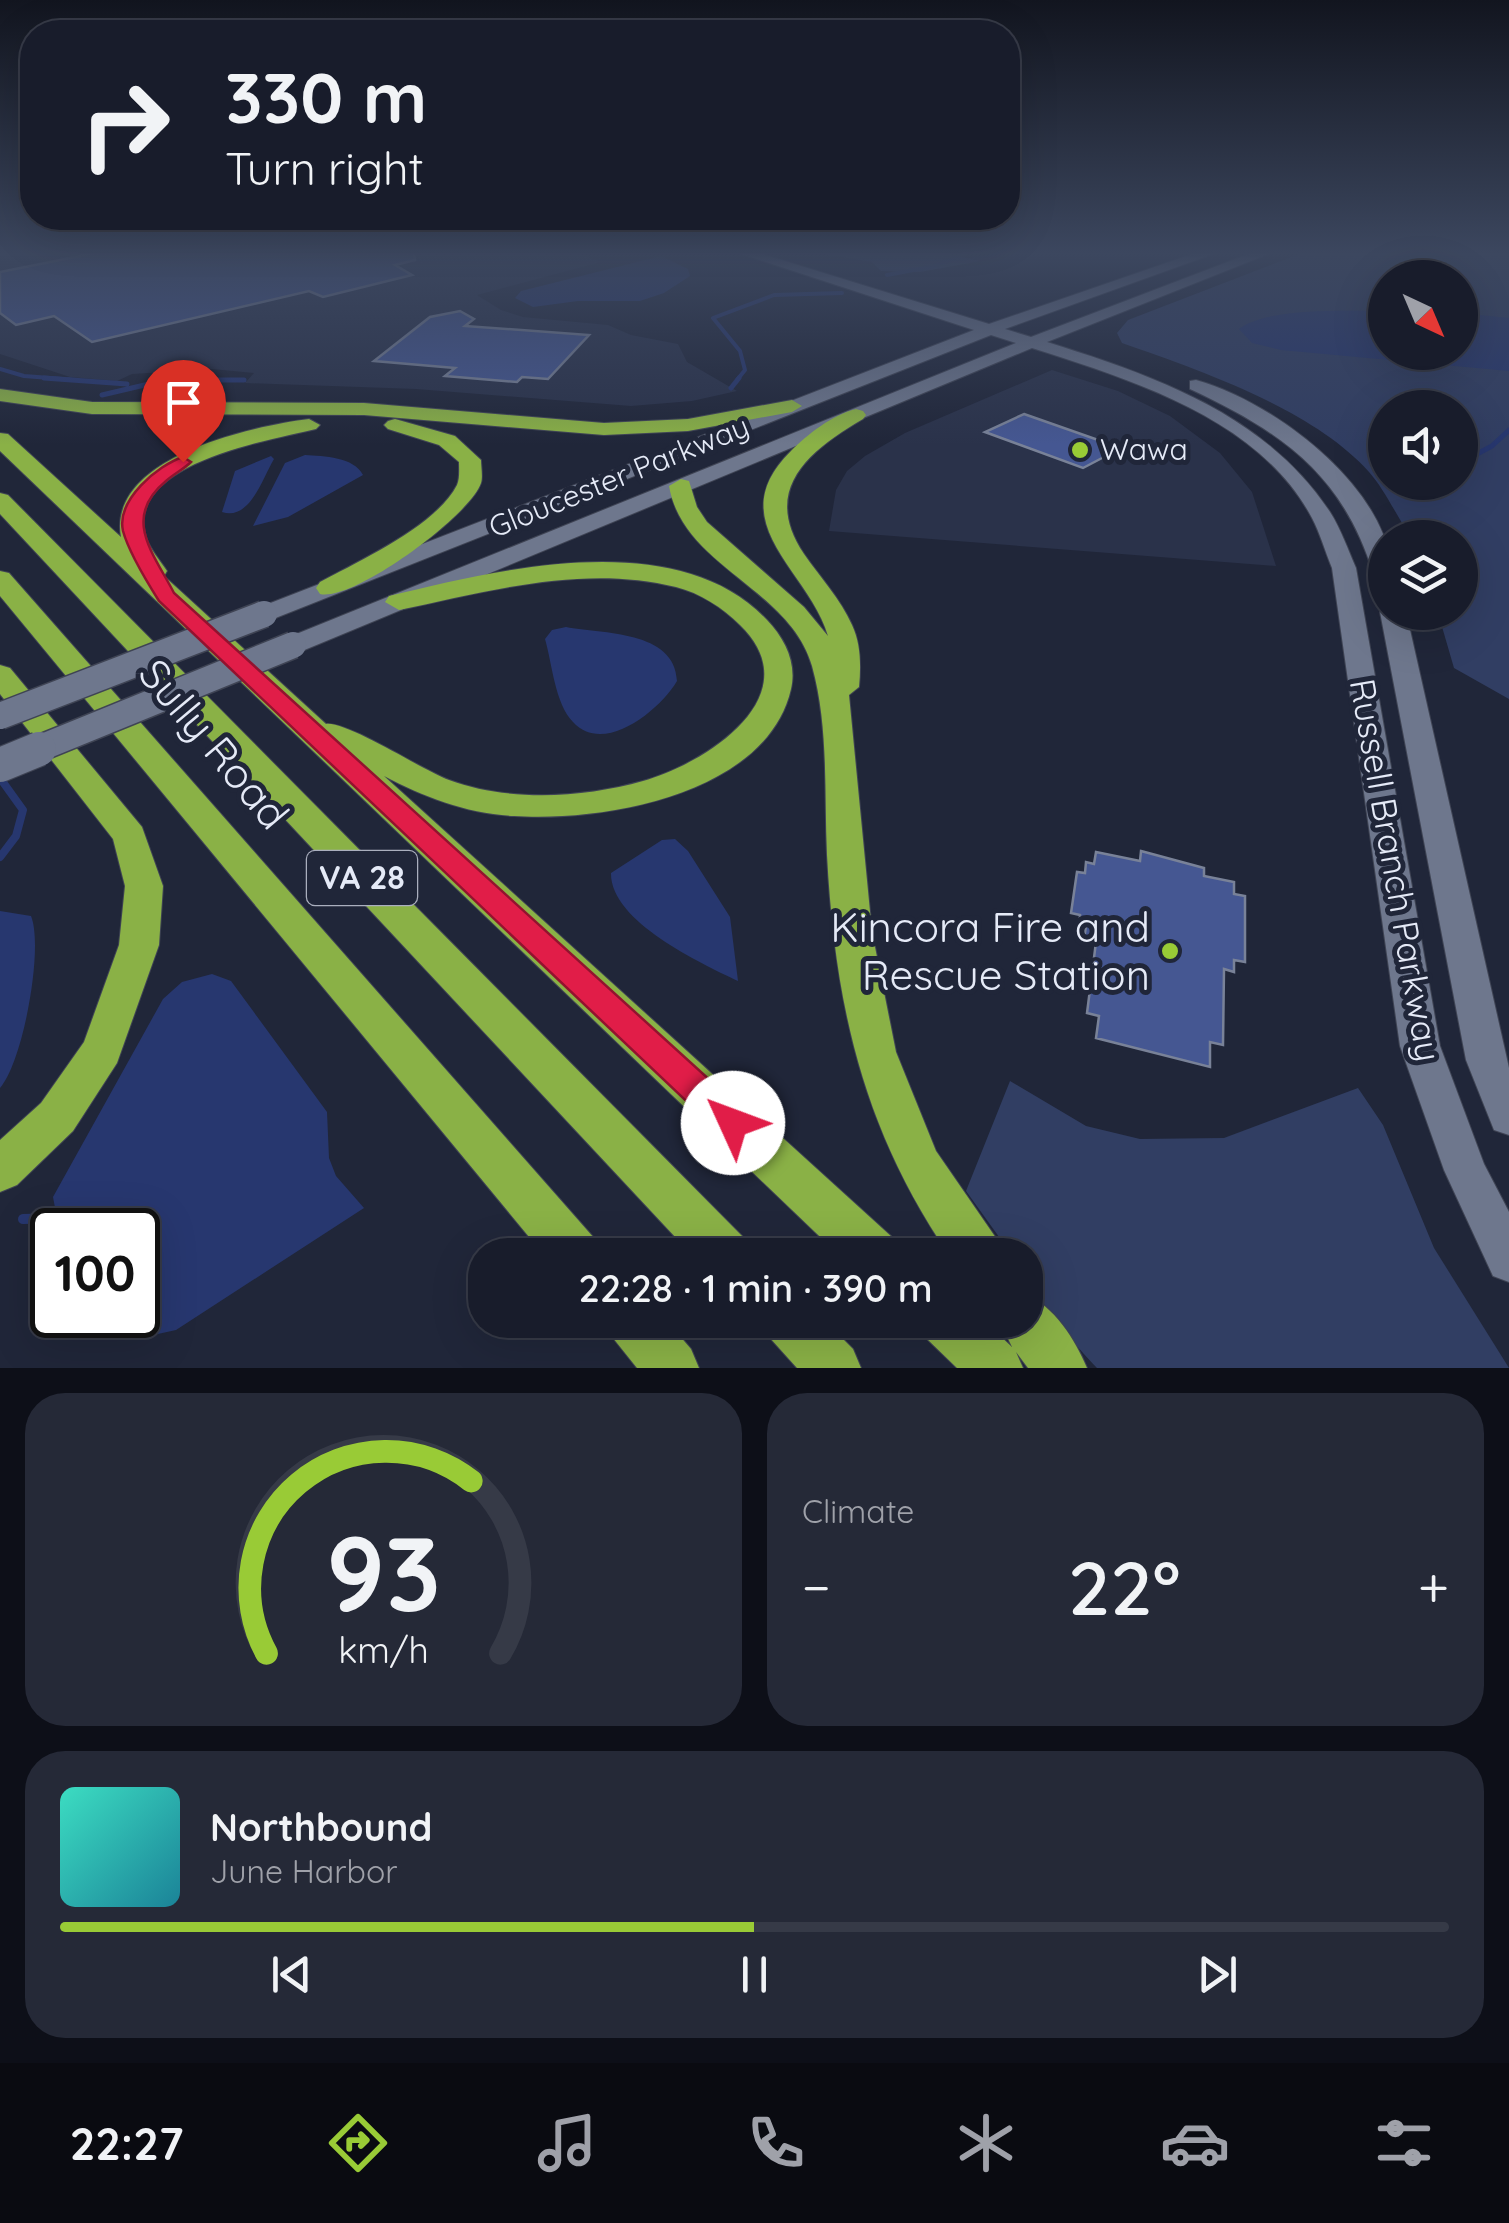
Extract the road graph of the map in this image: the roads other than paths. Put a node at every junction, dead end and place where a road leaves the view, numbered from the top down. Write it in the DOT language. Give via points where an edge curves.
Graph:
graph roads {
  1 [pos="963,317"];
  2 [pos="970,317"];
  3 [pos="1053,317"];
  4 [pos="1072,317"];
  5 [pos="1018,333"];
  6 [pos="0,395"];
  7 [pos="792,406"];
  8 [pos="856,414"];
  9 [pos="0,440"];
  10 [pos="681,486"];
  11 [pos="0,500"];
  12 [pos="1368,529"];
  13 [pos="0,579"];
  14 [pos="328,588"];
  15 [pos="166,596"];
  16 [pos="400,602"];
  17 [pos="1397,630"];
  18 [pos="0,674"];
  19 [pos="280,701"];
  20 [pos="0,716"];
  21 [pos="838,755"];
  22 [pos="0,765"];
  23 [pos="1509,1117"];
  24 [pos="0,1170"];
  25 [pos="562,1238"];
  26 [pos="710,1238"];
  27 [pos="856,1238"];
  28 [pos="967,1238"];
  29 [pos="1509,1260"];
  30 [pos="646,1338"];
  31 [pos="805,1338"];
  32 [pos="964,1338"];
  33 [pos="1038,1338"];
  34 [pos="672,1368"];
  35 [pos="834,1368"];
  36 [pos="996,1368"];
  37 [pos="1060,1368"];
  1 -- 5 [label="main road"];
  2 -- 5 [label="main road"];
  3 -- 5 [label="main road, Gloucester Parkway"];
  4 -- 5 [label="main road, Gloucester Parkway"];
  5 -- 7 [label="main road, Gloucester Parkway"];
  5 -- 8 [label="main road, Gloucester Parkway"];
  5 -- 10 [label="main road" via="722,453"];
  5 -- 12 [label="main road" via="1198,386 1246,408 1340,479"];
  5 -- 29 [label="main road, Russell Branch Parkway" via="1216,415 1285,466 1328,525 1344,568 1420,1046 1465,1170"];
  6 -- 7 [label="highway" via="92,408 364,408 604,429 688,425"];
  7 -- 14 [label="main road, Gloucester Parkway"];
  8 -- 10 [label="main road, Gloucester Parkway"];
  8 -- 21 [label="highway" via="815,437 790,463 777,496 781,536 840,630 846,662"];
  9 -- 15 [label="highway"];
  10 -- 16 [label="main road, Gloucester Parkway"];
  10 -- 21 [label="highway" via="680,498 698,529 797,611 814,635 829,674"];
  11 -- 26 [label="highway, Sully Road / VA 28"];
  13 -- 25 [label="highway, Sully Road / VA 28"];
  14 -- 15 [label="highway" via="454,509 472,477 463,452 434,434 366,422 266,432 195,456 159,478 135,510 135,541"];
  14 -- 20 [label="main road, Gloucester Parkway, bridge"];
  15 -- 19 [label="highway"];
  16 -- 19 [label="highway" via="540,574 617,571 680,579 750,617 768,638 777,659 772,709 728,754 640,796 525,807 422,782"];
  16 -- 22 [label="main road, Gloucester Parkway, bridge"];
  17 -- 23 [label="main road, Russell Branch Parkway" via="1486,1060"];
  18 -- 24 [label="highway" via="130,836 144,886 139,945 102,1050 57,1117"];
  19 -- 27 [label="highway"];
  21 -- 28 [label="highway" via="856,969 877,1064 919,1166"];
  30 -- 34 [label="highway"];
  31 -- 35 [label="highway"];
  32 -- 36 [label="highway"];
  33 -- 37 [label="highway"];
}
